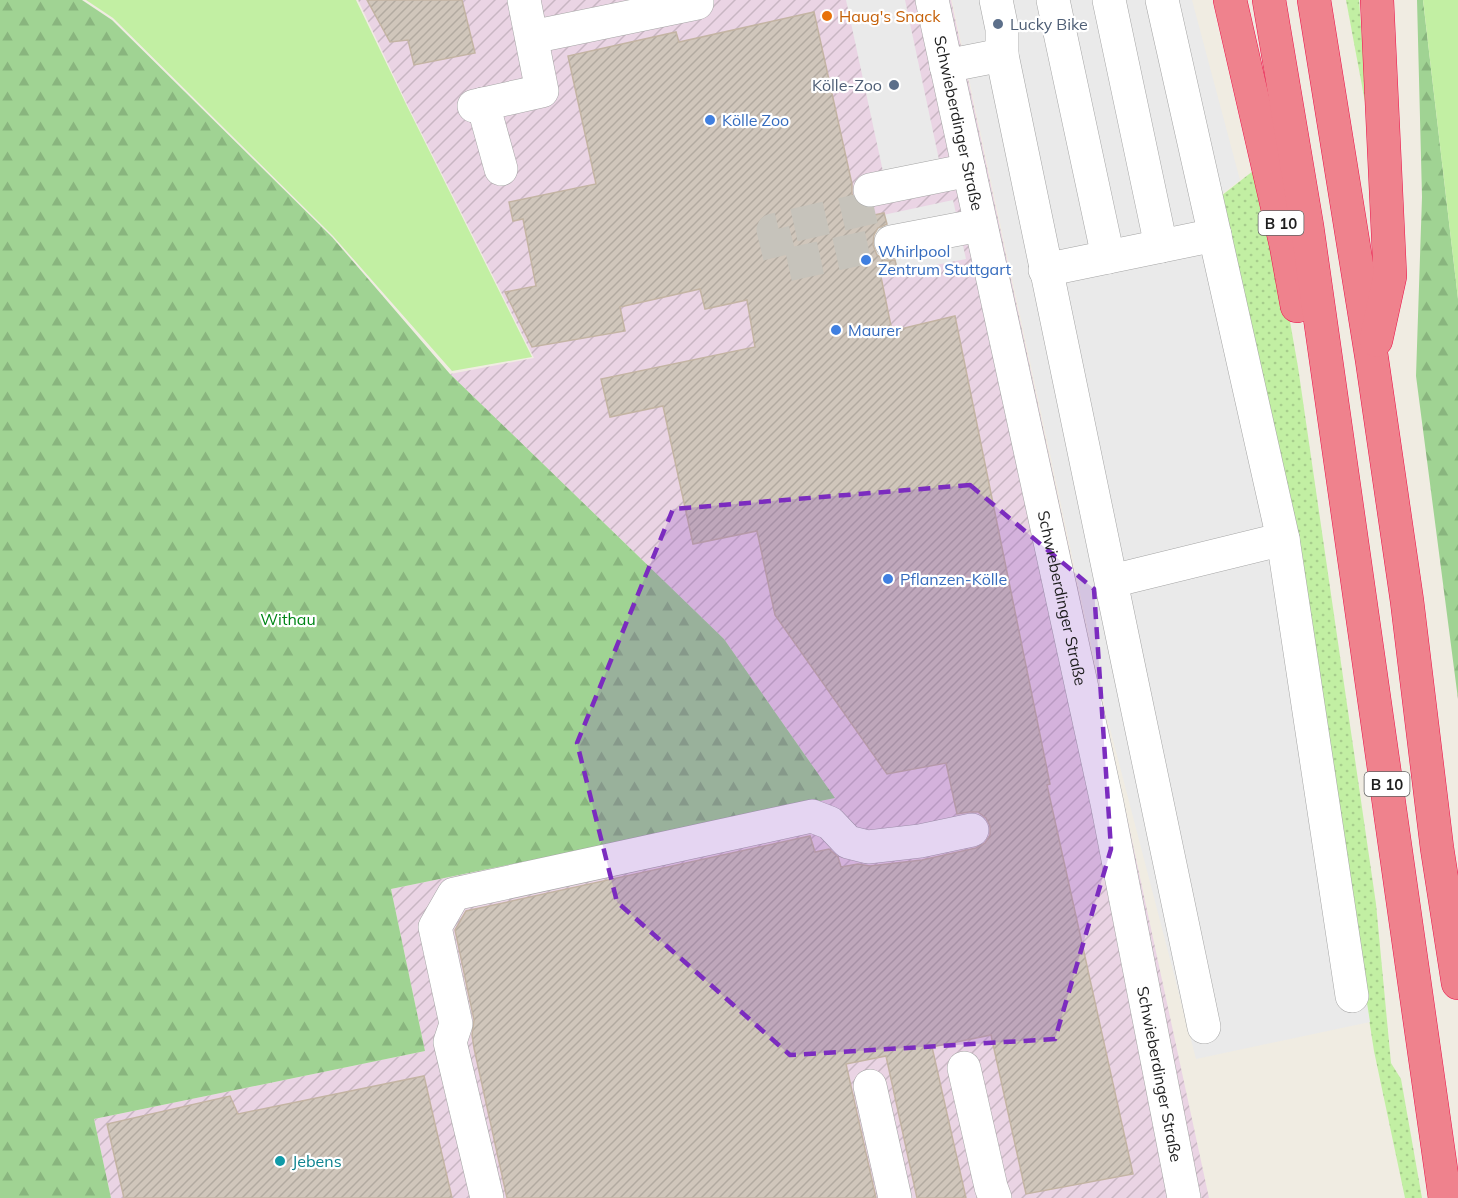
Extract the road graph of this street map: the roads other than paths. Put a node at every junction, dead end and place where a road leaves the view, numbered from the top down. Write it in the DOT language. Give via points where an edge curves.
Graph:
graph roads {
  1 [pos="524,0"];
  2 [pos="697,0"];
  3 [pos="932,0"];
  4 [pos="996,0"];
  5 [pos="1053,0"];
  6 [pos="1109,0"];
  7 [pos="1162,0"];
  8 [pos="1230,0"];
  9 [pos="1269,0"];
  10 [pos="1314,0"];
  11 [pos="1377,0"];
  12 [pos="532,37"];
  13 [pos="1002,55"];
  14 [pos="946,66"];
  15 [pos="501,169"];
  16 [pos="970,178"];
  17 [pos="872,198"];
  18 [pos="980,225"];
  19 [pos="1215,235"];
  20 [pos="891,243"];
  21 [pos="1161,246"];
  22 [pos="1108,257"];
  23 [pos="1045,270"];
  24 [pos="1372,360"];
  25 [pos="1338,444"];
  26 [pos="1283,539"];
  27 [pos="1113,584"];
  28 [pos="1063,599"];
  29 [pos="972,830"];
  30 [pos="1171,865"];
  31 [pos="1121,874"];
  32 [pos="1458,983"];
  33 [pos="1352,996"];
  34 [pos="1204,1027"];
  35 [pos="964,1068"];
  36 [pos="870,1086"];
  37 [pos="487,1198"];
  38 [pos="895,1198"];
  39 [pos="996,1198"];
  40 [pos="1184,1198"];
  41 [pos="1445,1198"];
  1 -- 12 [label="street"];
  2 -- 12 [label="street" via="698,3"];
  3 -- 14 [label="street, Schwieberdinger Straße"];
  4 -- 13 [label="street"];
  5 -- 22 [label="street"];
  6 -- 21 [label="street"];
  7 -- 19 [label="street"];
  8 -- 25 [label="highway, B 10" via="1286,245 1308,371"];
  9 -- 25 [label="highway, B 10"];
  10 -- 24 [label="highway, B 10"];
  11 -- 24 [label="highway, B 10" via="1389,276"];
  12 -- 15 [label="street" via="542,91 478,105"];
  13 -- 14 [label="street"];
  13 -- 23 [label="street"];
  14 -- 16 [label="street, Schwieberdinger Straße"];
  16 -- 17 [label="street"];
  16 -- 18 [label="street, Schwieberdinger Straße"];
  18 -- 20 [label="street"];
  18 -- 28 [label="street, Schwieberdinger Straße"];
  19 -- 21 [label="street"];
  19 -- 26 [label="street"];
  21 -- 22 [label="street"];
  22 -- 23 [label="street"];
  23 -- 27 [label="street"];
  24 -- 32 [label="highway, B 10"];
  25 -- 41 [label="highway, B 10"];
  26 -- 27 [label="street"];
  26 -- 33 [label="street"];
  27 -- 28 [label="street"];
  27 -- 30 [label="street"];
  28 -- 31 [label="street, Schwieberdinger Straße"];
  29 -- 37 [label="street" via="868,847 849,842 830,823 812,816 454,894 435,927 456,1024 450,1042"];
  30 -- 31 [label="street"];
  30 -- 34 [label="street"];
  31 -- 40 [label="street, Schwieberdinger Straße"];
  35 -- 39 [label="street"];
  36 -- 38 [label="street"];
}
